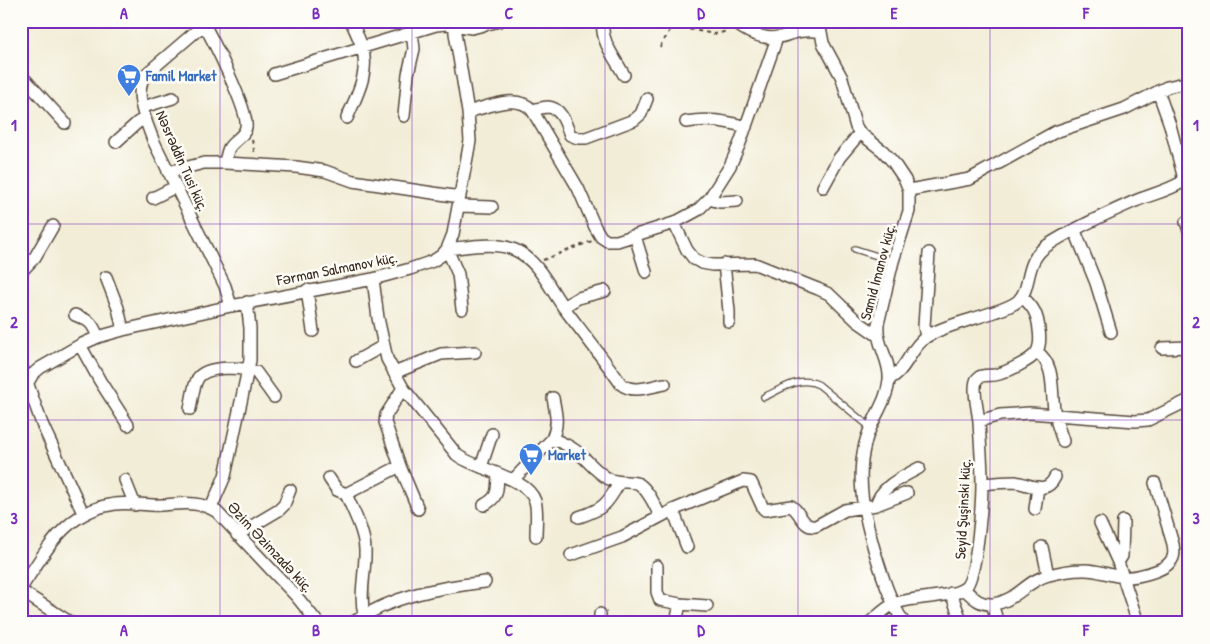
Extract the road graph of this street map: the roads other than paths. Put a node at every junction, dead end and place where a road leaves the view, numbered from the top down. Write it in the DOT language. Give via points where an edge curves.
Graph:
graph roads {
  1 [pos="351,21"];
  2 [pos="499,21"];
  3 [pos="603,21"];
  4 [pos="205,22"];
  5 [pos="455,23"];
  6 [pos="736,23"];
  7 [pos="824,26"];
  8 [pos="418,27"];
  9 [pos="777,38"];
  10 [pos="362,48"];
  11 [pos="274,74"];
  12 [pos="21,75"];
  13 [pos="624,75"];
  14 [pos="1189,82"];
  15 [pos="1158,91"];
  16 [pos="173,98"];
  17 [pos="647,99"];
  18 [pos="532,110"];
  19 [pos="468,112"];
  20 [pos="144,113"];
  21 [pos="404,116"];
  22 [pos="347,118"];
  23 [pos="65,122"];
  24 [pos="686,122"];
  25 [pos="746,127"];
  26 [pos="860,133"];
  27 [pos="116,142"];
  28 [pos="226,163"];
  29 [pos="168,172"];
  30 [pos="175,187"];
  31 [pos="824,188"];
  32 [pos="910,190"];
  33 [pos="153,198"];
  34 [pos="709,199"];
  35 [pos="460,201"];
  36 [pos="737,201"];
  37 [pos="492,207"];
  38 [pos="674,223"];
  39 [pos="53,226"];
  40 [pos="1075,231"];
  41 [pos="635,236"];
  42 [pos="447,249"];
  43 [pos="855,250"];
  44 [pos="929,253"];
  45 [pos="892,261"];
  46 [pos="724,264"];
  47 [pos="21,272"];
  48 [pos="646,272"];
  49 [pos="106,277"];
  50 [pos="373,279"];
  51 [pos="307,290"];
  52 [pos="605,291"];
  53 [pos="1022,297"];
  54 [pos="247,302"];
  55 [pos="231,306"];
  56 [pos="563,307"];
  57 [pos="462,309"];
  58 [pos="75,315"];
  59 [pos="729,322"];
  60 [pos="123,330"];
  61 [pos="313,331"];
  62 [pos="1111,332"];
  63 [pos="877,335"];
  64 [pos="98,337"];
  65 [pos="926,337"];
  66 [pos="80,345"];
  67 [pos="383,346"];
  68 [pos="1189,347"];
  69 [pos="1162,348"];
  70 [pos="475,352"];
  71 [pos="1037,352"];
  72 [pos="356,361"];
  73 [pos="21,365"];
  74 [pos="249,369"];
  75 [pos="394,373"];
  76 [pos="889,379"];
  77 [pos="28,382"];
  78 [pos="665,384"];
  79 [pos="402,388"];
  80 [pos="21,394"];
  81 [pos="274,396"];
  82 [pos="764,397"];
  83 [pos="553,398"];
  84 [pos="1189,400"];
  85 [pos="190,409"];
  86 [pos="1055,414"];
  87 [pos="979,421"];
  88 [pos="128,425"];
  89 [pos="871,428"];
  90 [pos="492,434"];
  91 [pos="552,439"];
  92 [pos="1063,441"];
  93 [pos="400,466"];
  94 [pos="481,468"];
  95 [pos="919,468"];
  96 [pos="498,474"];
  97 [pos="1055,477"];
  98 [pos="329,478"];
  99 [pos="125,480"];
  100 [pos="513,480"];
  101 [pos="619,483"];
  102 [pos="1155,483"];
  103 [pos="982,484"];
  104 [pos="1038,488"];
  105 [pos="290,490"];
  106 [pos="907,493"];
  107 [pos="346,494"];
  108 [pos="134,505"];
  109 [pos="484,505"];
  110 [pos="876,505"];
  111 [pos="212,508"];
  112 [pos="863,508"];
  113 [pos="418,509"];
  114 [pos="1035,509"];
  115 [pos="673,510"];
  116 [pos="83,513"];
  117 [pos="660,516"];
  118 [pos="579,517"];
  119 [pos="1122,521"];
  120 [pos="1100,523"];
  121 [pos="237,535"];
  122 [pos="536,536"];
  123 [pos="687,547"];
  124 [pos="1042,547"];
  125 [pos="571,555"];
  126 [pos="1118,562"];
  127 [pos="657,566"];
  128 [pos="1048,575"];
  129 [pos="1123,577"];
  130 [pos="485,582"];
  131 [pos="964,588"];
  132 [pos="21,589"];
  133 [pos="952,593"];
  134 [pos="680,604"];
  135 [pos="893,604"];
  136 [pos="992,604"];
  137 [pos="707,606"];
  138 [pos="364,615"];
  139 [pos="71,623"];
  140 [pos="318,623"];
  141 [pos="352,623"];
  142 [pos="676,623"];
  143 [pos="869,623"];
  144 [pos="904,623"];
  145 [pos="962,623"];
  146 [pos="998,623"];
  147 [pos="1138,623"];
  1 -- 10 [label="street"];
  2 -- 5 [label="street" via="472,28"];
  3 -- 13 [label="street" via="603,37"];
  4 -- 20 [label="street, Nəsrəddin Tusi küç." via="145,75 141,84"];
  4 -- 28 [label="street" via="242,108 246,127 229,148"];
  5 -- 8 [label="street"];
  5 -- 19 [label="street"];
  6 -- 9 [label="street" via="758,36"];
  7 -- 9 [label="street"];
  7 -- 26 [label="street" via="823,43 842,78"];
  8 -- 10 [label="street"];
  8 -- 21 [label="street" via="408,74"];
  9 -- 25 [label="street"];
  10 -- 11 [label="street"];
  10 -- 22 [label="street" via="363,81"];
  12 -- 23 [label="street"];
  14 -- 15 [label="street"];
  15 -- 32 [label="street" via="1124,109 1055,132 970,179"];
  15 -- 40 [label="street" via="1177,150 1182,182"];
  16 -- 20 [label="street"];
  17 -- 18 [label="street" via="641,114 634,120 586,138 570,135 556,110 549,107"];
  18 -- 19 [label="street" via="528,105 516,102"];
  18 -- 41 [label="street" via="578,188 601,237 617,241"];
  19 -- 35 [label="street" via="470,141"];
  20 -- 27 [label="street"];
  20 -- 29 [label="street, Nəsrəddin Tusi küç."];
  24 -- 25 [label="street" via="722,120"];
  25 -- 34 [label="street" via="730,166"];
  26 -- 31 [label="street" via="839,158"];
  26 -- 32 [label="street" via="888,157"];
  28 -- 29 [label="street" via="204,163"];
  28 -- 35 [label="street" via="325,171 354,181"];
  29 -- 30 [label="street, Nəsrəddin Tusi küç."];
  30 -- 33 [label="street"];
  30 -- 55 [label="street, Nəsrəddin Tusi küç." via="225,286"];
  32 -- 45 [label="street, Samid İmanov küç." via="910,212"];
  34 -- 36 [label="street"];
  34 -- 38 [label="street" via="698,210"];
  35 -- 37 [label="street"];
  35 -- 42 [label="street"];
  38 -- 41 [label="street"];
  38 -- 46 [label="street" via="694,259 702,263"];
  39 -- 47 [label="street" via="35,257"];
  40 -- 53 [label="street" via="1040,251 1031,266"];
  40 -- 62 [label="street"];
  41 -- 48 [label="street"];
  42 -- 50 [label="street, Fərman Salmanov küç." via="433,261"];
  42 -- 56 [label="street" via="504,246 516,250 534,264"];
  42 -- 57 [label="street" via="458,274"];
  43 -- 45 [label="lane"];
  44 -- 65 [label="street"];
  45 -- 63 [label="street, Samid İmanov küç."];
  46 -- 59 [label="street"];
  46 -- 63 [label="street" via="755,264 829,294"];
  49 -- 60 [label="street"];
  50 -- 51 [label="street, Fərman Salmanov küç."];
  50 -- 67 [label="street"];
  51 -- 54 [label="street, Fərman Salmanov küç."];
  51 -- 61 [label="street"];
  52 -- 56 [label="street" via="578,298"];
  53 -- 65 [label="street" via="1005,308"];
  53 -- 71 [label="street" via="1032,305 1035,313 1040,342"];
  54 -- 55 [label="street, Fərman Salmanov küç."];
  54 -- 74 [label="street" via="251,350"];
  55 -- 60 [label="street, Fərman Salmanov küç."];
  56 -- 78 [label="street" via="626,388 632,390"];
  58 -- 64 [label="street" via="92,323"];
  60 -- 64 [label="street, Fərman Salmanov küç."];
  63 -- 76 [label="street, Samid İmanov küç."];
  64 -- 66 [label="street, Fərman Salmanov küç."];
  65 -- 76 [label="street" via="902,370"];
  66 -- 77 [label="street, Fərman Salmanov küç." via="40,368"];
  66 -- 88 [label="street"];
  67 -- 72 [label="street"];
  67 -- 75 [label="street"];
  68 -- 69 [label="street"];
  70 -- 75 [label="street" via="441,354"];
  71 -- 86 [label="street" via="1050,369"];
  71 -- 87 [label="street, Seyid Şuşinski küç." via="1002,373 980,376 976,380"];
  73 -- 77 [label="street"];
  74 -- 81 [label="street" via="262,378"];
  74 -- 85 [label="street" via="221,369 202,374 197,379"];
  74 -- 111 [label="street" via="225,476"];
  75 -- 79 [label="street"];
  76 -- 89 [label="street, Samid İmanov küç." via="883,404"];
  77 -- 80 [label="street, Fərman Salmanov küç."];
  77 -- 116 [label="street" via="42,424"];
  79 -- 93 [label="street" via="385,422"];
  79 -- 94 [label="street" via="457,454"];
  82 -- 89 [label="lane" via="800,380 811,381"];
  83 -- 91 [label="street" via="558,420"];
  84 -- 86 [label="street" via="1148,420"];
  86 -- 87 [label="street" via="1000,415"];
  86 -- 92 [label="street"];
  87 -- 103 [label="street, Seyid Şuşinski küç."];
  89 -- 112 [label="street, Samid İmanov küç." via="864,445 861,470"];
  90 -- 94 [label="street"];
  91 -- 100 [label="street"];
  91 -- 101 [label="street" via="579,453 608,479"];
  93 -- 107 [label="street"];
  93 -- 113 [label="street"];
  94 -- 96 [label="street"];
  95 -- 110 [label="street" via="894,482 882,493"];
  96 -- 100 [label="street"];
  96 -- 109 [label="street" via="496,495"];
  97 -- 104 [label="street" via="1048,486"];
  98 -- 107 [label="street" via="337,490"];
  99 -- 108 [label="street"];
  100 -- 122 [label="street" via="534,500"];
  101 -- 117 [label="street" via="636,482 640,485"];
  101 -- 118 [label="street" via="603,507"];
  102 -- 129 [label="street" via="1174,544 1171,562 1142,575"];
  103 -- 104 [label="street" via="1017,482"];
  103 -- 131 [label="street, Seyid Şuşinski küç." via="974,571"];
  104 -- 114 [label="street"];
  105 -- 121 [label="street" via="279,510"];
  106 -- 110 [label="street"];
  107 -- 138 [label="street" via="365,547 361,594"];
  108 -- 111 [label="street, Əzim Əzimzadə küç." via="196,504"];
  108 -- 116 [label="street, Əzim Əzimzadə küç." via="110,505"];
  110 -- 112 [label="street"];
  111 -- 121 [label="street, Əzim Əzimzadə küç."];
  112 -- 115 [label="street" via="844,510 811,527 791,506 765,510 752,484 743,481"];
  112 -- 135 [label="street, Samid İmanov küç." via="884,584"];
  115 -- 117 [label="street"];
  115 -- 123 [label="street"];
  116 -- 132 [label="street, Əzim Əzimzadə küç." via="54,541"];
  117 -- 125 [label="street" via="622,537"];
  119 -- 126 [label="street" via="1122,556"];
  120 -- 126 [label="street"];
  121 -- 140 [label="street, Əzim Əzimzadə küç."];
  124 -- 128 [label="street"];
  126 -- 129 [label="street"];
  127 -- 134 [label="street" via="657,597"];
  128 -- 129 [label="street" via="1095,570"];
  128 -- 136 [label="street" via="1028,584 1012,599"];
  129 -- 147 [label="street"];
  130 -- 138 [label="street" via="427,590"];
  131 -- 133 [label="street"];
  131 -- 136 [label="street" via="978,602"];
  132 -- 139 [label="street"];
  133 -- 135 [label="street"];
  133 -- 145 [label="street"];
  134 -- 137 [label="street"];
  134 -- 142 [label="street"];
  135 -- 143 [label="street"];
  135 -- 144 [label="street, Samid İmanov küç."];
  136 -- 146 [label="street"];
  138 -- 141 [label="street"];
}
